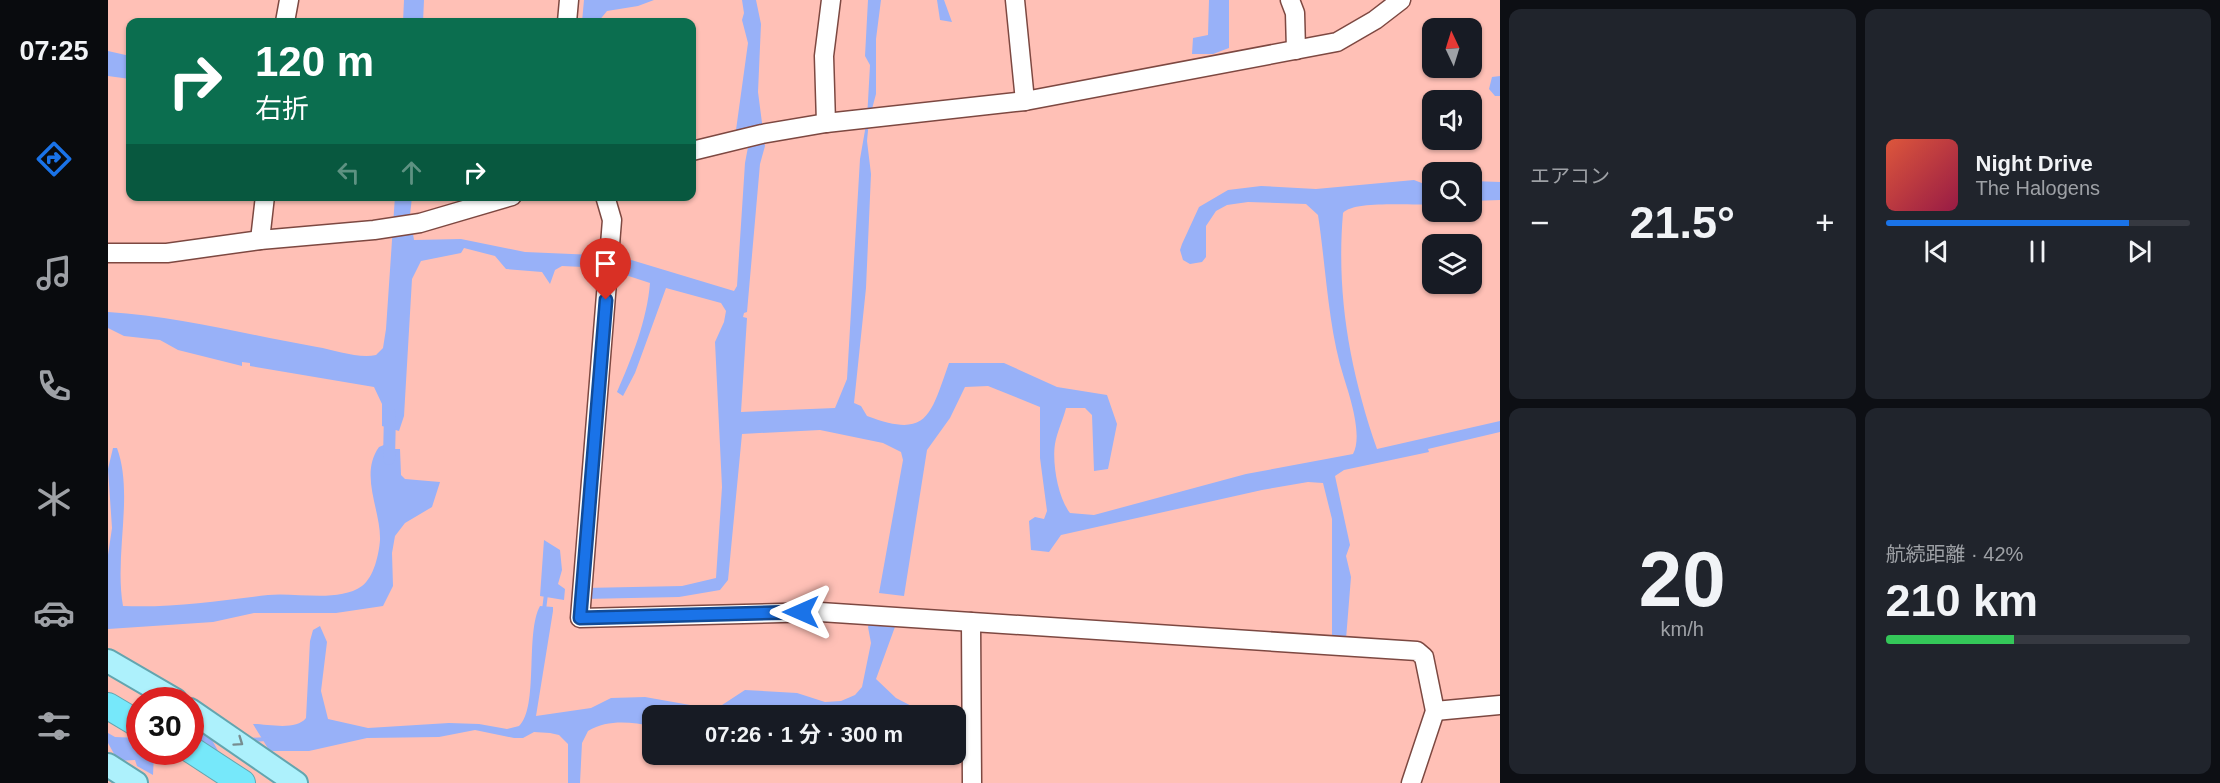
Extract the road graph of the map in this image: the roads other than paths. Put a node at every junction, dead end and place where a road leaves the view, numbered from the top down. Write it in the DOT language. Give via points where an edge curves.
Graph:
graph roads {
  1 [pos="289,0"];
  2 [pos="569,0"];
  3 [pos="831,0"];
  4 [pos="1015,0"];
  5 [pos="1290,0"];
  6 [pos="1401,0"];
  7 [pos="286,18"];
  8 [pos="567,18"];
  9 [pos="1296,50"];
  10 [pos="1025,101"];
  11 [pos="826,123"];
  12 [pos="696,151"];
  13 [pos="265,201"];
  14 [pos="495,201"];
  15 [pos="606,201"];
  16 [pos="261,240"];
  17 [pos="108,253"];
  18 [pos="971,622"];
  19 [pos="108,662"];
  20 [pos="152,687"];
  21 [pos="108,699"];
  22 [pos="1500,705"];
  23 [pos="108,706"];
  24 [pos="126,709"];
  25 [pos="1435,711"];
  26 [pos="126,717"];
  27 [pos="204,720"];
  28 [pos="204,757"];
  29 [pos="108,765"];
  30 [pos="203,765"];
  31 [pos="136,783"];
  32 [pos="231,783"];
  33 [pos="242,783"];
  34 [pos="296,783"];
  35 [pos="972,783"];
  36 [pos="1411,783"];
  1 -- 7 [label="street"];
  2 -- 8 [label="street"];
  3 -- 11 [label="street" via="824,56"];
  4 -- 10 [label="street"];
  5 -- 9 [label="street" via="1295,13"];
  6 -- 9 [label="street" via="1337,42"];
  9 -- 10 [label="street"];
  10 -- 11 [label="street"];
  11 -- 12 [label="street"];
  13 -- 16 [label="street"];
  14 -- 16 [label="street" via="420,223"];
  15 -- 18 [label="street" via="612,220 580,618 820,612"];
  16 -- 17 [label="street" via="166,253"];
  18 -- 25 [label="street" via="1417,651 1424,657"];
  18 -- 35 [label="street"];
  19 -- 20 [label="main road"];
  21 -- 24 [label="highway"];
  22 -- 25 [label="street"];
  23 -- 26 [label="highway"];
  25 -- 36 [label="street"];
  27 -- 34 [label="main road, one-way"];
  28 -- 33 [label="highway"];
  29 -- 31 [label="main road"];
  30 -- 32 [label="highway"];
}
